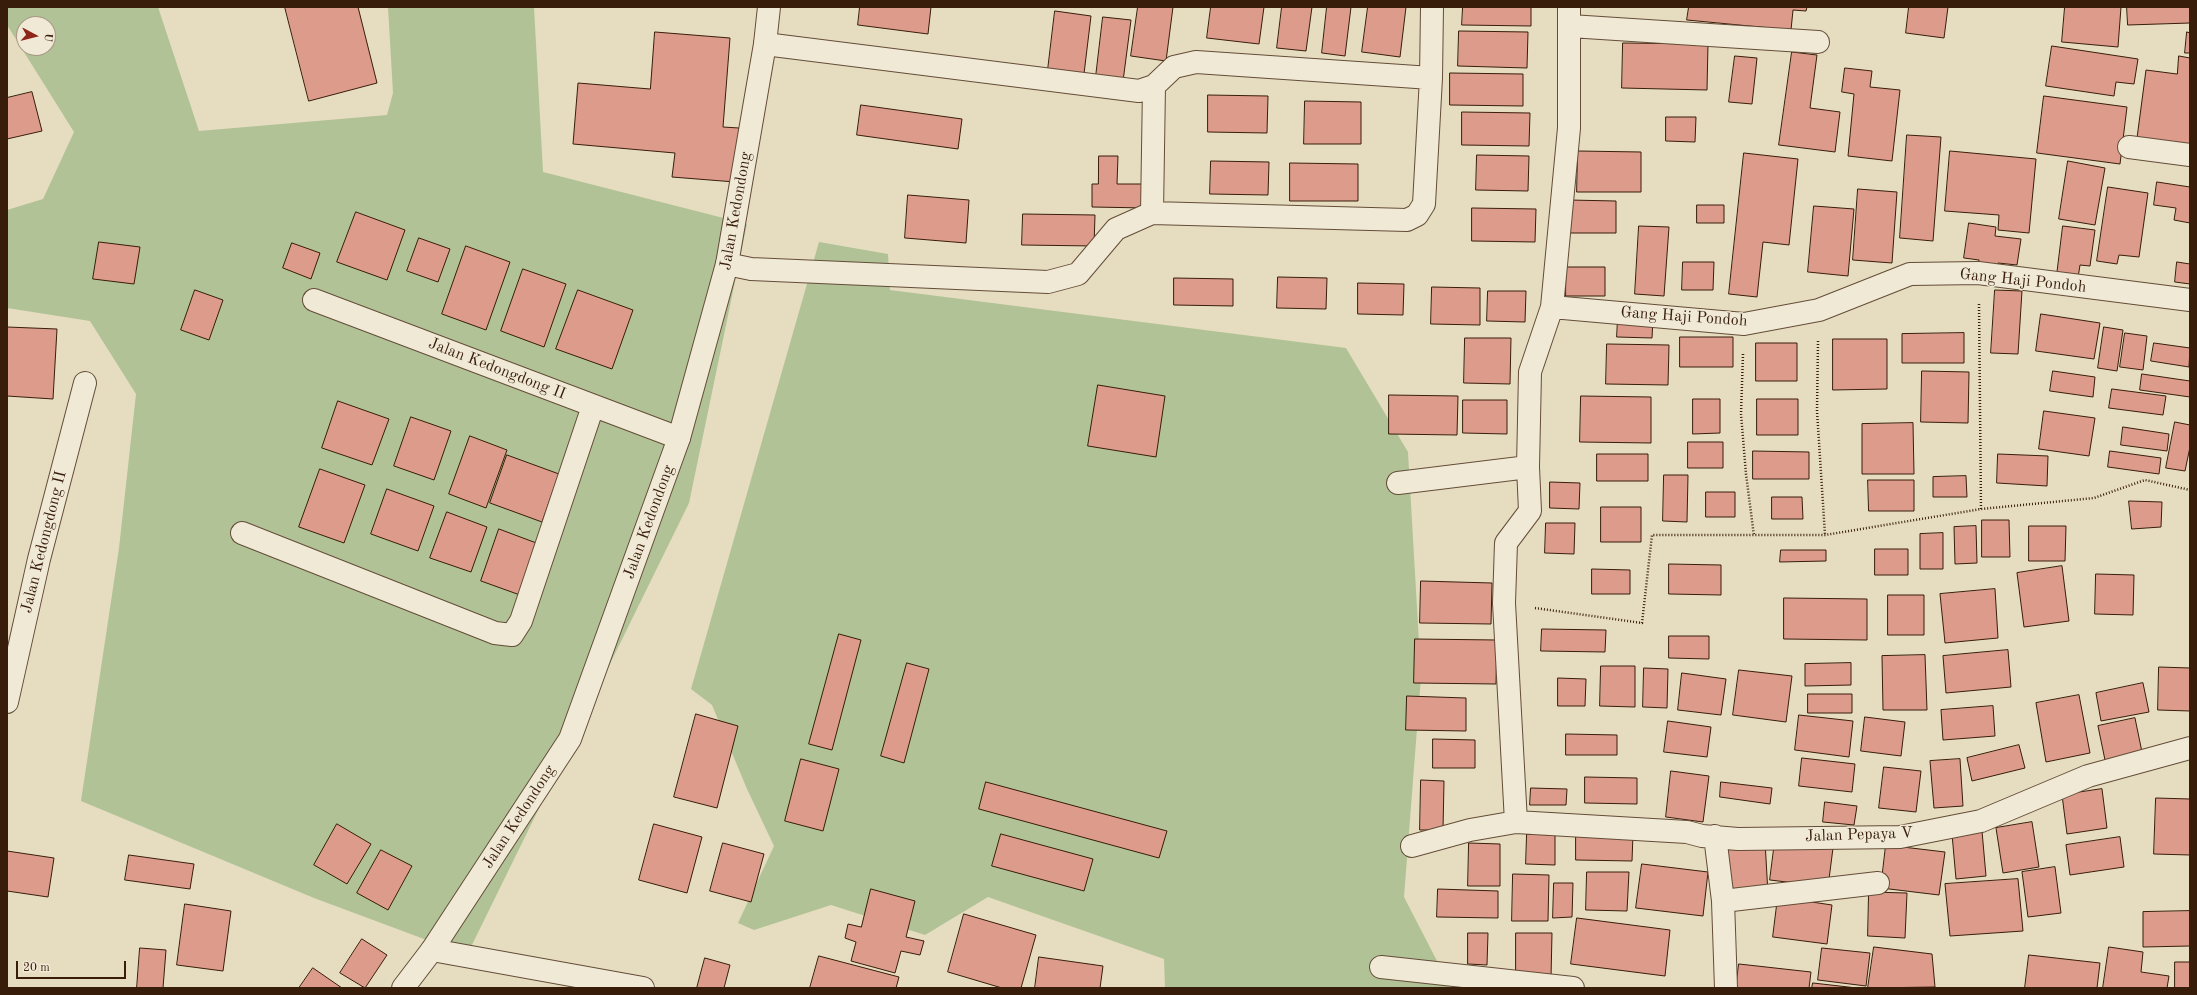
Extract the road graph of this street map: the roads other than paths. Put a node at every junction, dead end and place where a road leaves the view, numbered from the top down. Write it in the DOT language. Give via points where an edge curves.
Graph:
graph roads {
  1 [pos="769,7"];
  2 [pos="1432,7"];
  3 [pos="1569,16"];
  4 [pos="1818,42"];
  5 [pos="765,44"];
  6 [pos="1431,78"];
  7 [pos="1154,86"];
  8 [pos="2128,147"];
  9 [pos="2190,155"];
  10 [pos="1152,213"];
  11 [pos="727,264"];
  12 [pos="314,300"];
  13 [pos="2190,300"];
  14 [pos="1552,307"];
  15 [pos="85,383"];
  16 [pos="593,406"];
  17 [pos="680,438"];
  18 [pos="1528,467"];
  19 [pos="1398,483"];
  20 [pos="242,533"];
  21 [pos="7,702"];
  22 [pos="2190,748"];
  23 [pos="1516,822"];
  24 [pos="1715,836"];
  25 [pos="1412,846"];
  26 [pos="1878,884"];
  27 [pos="1723,901"];
  28 [pos="432,950"];
  29 [pos="1381,967"];
  30 [pos="407,987"];
  31 [pos="642,988"];
  32 [pos="1573,988"];
  33 [pos="1726,988"];
  1 -- 5 [label="street, Jalan Kedondong"];
  2 -- 6 [label="street"];
  3 -- 4 [label="street"];
  3 -- 14 [label="street" via="1569,128"];
  5 -- 7 [label="street" via="1139,91"];
  5 -- 11 [label="street, Jalan Kedondong"];
  6 -- 7 [label="street" via="1196,62 1174,67"];
  6 -- 10 [label="street" via="1424,204 1418,215 1407,220"];
  7 -- 10 [label="street"];
  8 -- 9 [label="street"];
  10 -- 11 [label="street" via="1116,229 1078,274 1048,282 751,269"];
  11 -- 17 [label="street, Jalan Kedondong"];
  12 -- 16 [label="street, Jalan Kedongdong II"];
  13 -- 14 [label="street, Gang Haji Pondoh" via="1978,274 1910,274 1819,310 1744,324"];
  14 -- 18 [label="street" via="1530,372"];
  15 -- 21 [label="street, Jalan Kedongdong II" via="39,558"];
  16 -- 17 [label="street, Jalan Kedongdong II"];
  16 -- 20 [label="street" via="520,621 512,635 495,633"];
  17 -- 28 [label="street, Jalan Kedondong" via="570,739"];
  18 -- 19 [label="street"];
  18 -- 23 [label="street" via="1530,511 1506,544 1504,603"];
  22 -- 24 [label="street, Jalan Pepaya V" via="2088,776 1982,822 1900,836 1738,839"];
  23 -- 24 [label="street, Jalan Pepaya V" via="1687,832"];
  23 -- 25 [label="street, Jalan Pepaya V" via="1470,830"];
  24 -- 27 [label="street"];
  26 -- 27 [label="street"];
  27 -- 33 [label="street"];
  28 -- 30 [label="street, Jalan Kedondong"];
  28 -- 31 [label="street"];
  29 -- 32 [label="street"];
}
